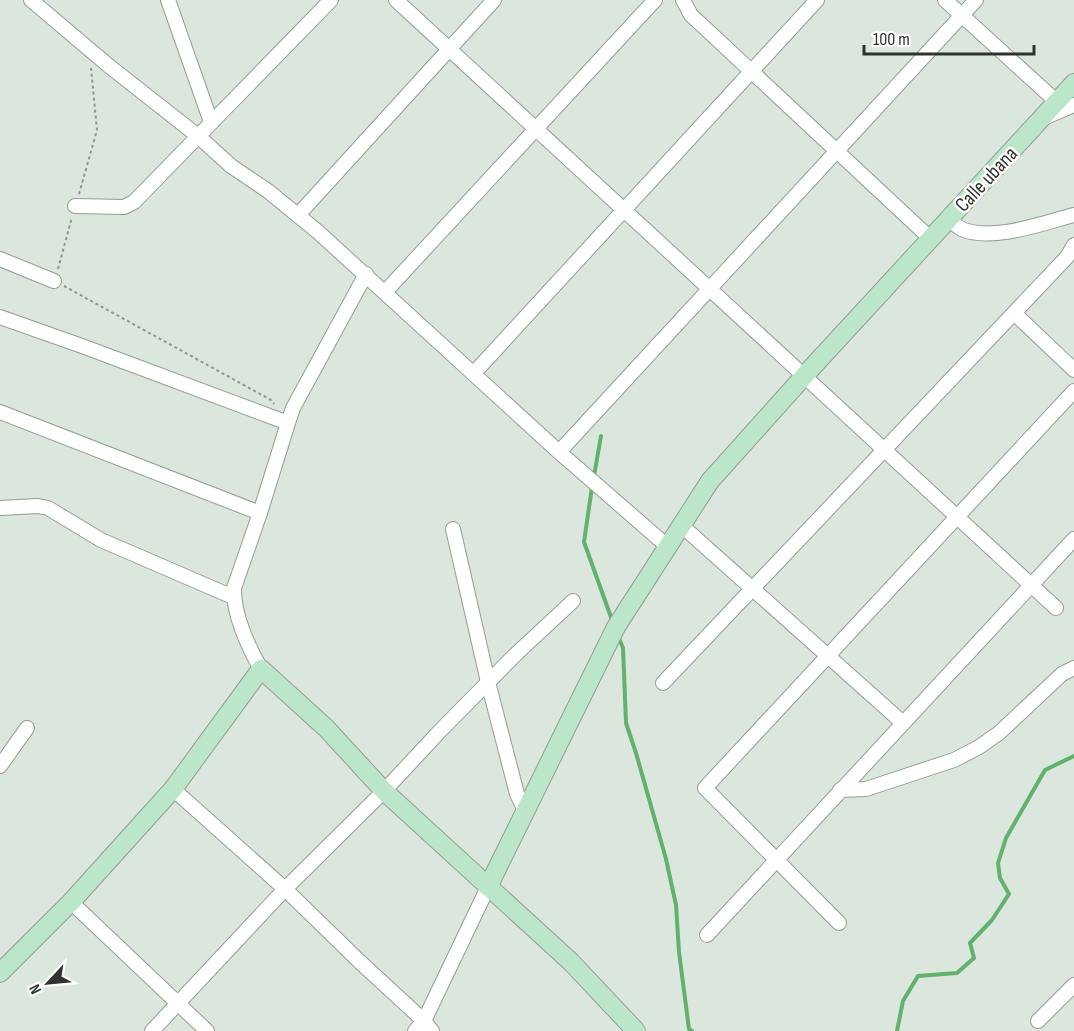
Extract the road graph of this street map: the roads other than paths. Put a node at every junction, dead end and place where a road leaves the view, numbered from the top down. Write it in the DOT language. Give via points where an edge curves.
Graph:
graph roads {
  1 [pos="32,0"];
  2 [pos="168,0"];
  3 [pos="331,0"];
  4 [pos="396,0"];
  5 [pos="494,0"];
  6 [pos="655,0"];
  7 [pos="683,0"];
  8 [pos="817,0"];
  9 [pos="945,0"];
  10 [pos="976,0"];
  11 [pos="961,15"];
  12 [pos="450,50"];
  13 [pos="752,70"];
  14 [pos="1074,83"];
  15 [pos="1065,103"];
  16 [pos="211,122"];
  17 [pos="535,129"];
  18 [pos="198,136"];
  19 [pos="836,151"];
  20 [pos="75,206"];
  21 [pos="622,210"];
  22 [pos="298,215"];
  23 [pos="1074,215"];
  24 [pos="949,219"];
  25 [pos="931,239"];
  26 [pos="1074,245"];
  27 [pos="0,259"];
  28 [pos="366,273"];
  29 [pos="54,281"];
  30 [pos="710,289"];
  31 [pos="385,291"];
  32 [pos="1014,313"];
  33 [pos="0,317"];
  34 [pos="1074,370"];
  35 [pos="474,373"];
  36 [pos="805,375"];
  37 [pos="1074,391"];
  38 [pos="0,412"];
  39 [pos="288,423"];
  40 [pos="884,450"];
  41 [pos="559,452"];
  42 [pos="0,508"];
  43 [pos="260,513"];
  44 [pos="957,517"];
  45 [pos="681,525"];
  46 [pos="453,530"];
  47 [pos="1074,539"];
  48 [pos="668,546"];
  49 [pos="1031,585"];
  50 [pos="753,589"];
  51 [pos="233,597"];
  52 [pos="573,601"];
  53 [pos="1056,608"];
  54 [pos="828,656"];
  55 [pos="1074,668"];
  56 [pos="261,669"];
  57 [pos="488,682"];
  58 [pos="663,683"];
  59 [pos="903,723"];
  60 [pos="27,728"];
  61 [pos="5,749"];
  62 [pos="0,766"];
  63 [pos="173,789"];
  64 [pos="840,790"];
  65 [pos="384,791"];
  66 [pos="525,810"];
  67 [pos="775,860"];
  68 [pos="488,887"];
  69 [pos="285,889"];
  70 [pos="71,902"];
  71 [pos="839,923"];
  72 [pos="707,935"];
  73 [pos="0,973"];
  74 [pos="1074,985"];
  75 [pos="179,1004"];
  76 [pos="1038,1021"];
  77 [pos="424,1028"];
  78 [pos="630,1029"];
  79 [pos="152,1031"];
  80 [pos="207,1031"];
  1 -- 18 [label="street"];
  2 -- 16 [label="street"];
  3 -- 16 [label="street"];
  4 -- 12 [label="street"];
  5 -- 12 [label="street"];
  6 -- 17 [label="street"];
  7 -- 13 [label="street" via="691,15"];
  8 -- 13 [label="street"];
  9 -- 11 [label="street"];
  10 -- 11 [label="street"];
  11 -- 15 [label="street"];
  11 -- 19 [label="street"];
  12 -- 17 [label="street"];
  12 -- 22 [label="street"];
  13 -- 19 [label="street"];
  13 -- 21 [label="street"];
  14 -- 15 [label="street, Calle ubana"];
  15 -- 24 [label="street, Calle ubana" via="1040,120"];
  16 -- 18 [label="street"];
  17 -- 21 [label="street"];
  17 -- 31 [label="street"];
  18 -- 20 [label="street" via="134,202 124,207"];
  18 -- 22 [label="street" via="231,166"];
  19 -- 25 [label="street"];
  19 -- 30 [label="street"];
  21 -- 30 [label="street"];
  21 -- 35 [label="street"];
  22 -- 28 [label="street"];
  23 -- 24 [label="street" via="1000,233 961,229"];
  24 -- 25 [label="street, Calle ubana"];
  25 -- 36 [label="street, Calle ubana"];
  26 -- 32 [label="street"];
  27 -- 29 [label="street"];
  28 -- 31 [label="street"];
  28 -- 39 [label="street"];
  30 -- 36 [label="street"];
  30 -- 41 [label="street"];
  31 -- 35 [label="street"];
  32 -- 34 [label="street"];
  32 -- 40 [label="street"];
  33 -- 39 [label="street"];
  35 -- 41 [label="street"];
  36 -- 40 [label="street"];
  36 -- 45 [label="street, Calle ubana" via="710,481"];
  37 -- 44 [label="street"];
  38 -- 43 [label="street"];
  39 -- 43 [label="street"];
  40 -- 44 [label="street"];
  40 -- 50 [label="street"];
  41 -- 48 [label="street"];
  42 -- 51 [label="street" via="48,508 101,540"];
  43 -- 51 [label="street"];
  44 -- 49 [label="street"];
  44 -- 54 [label="street"];
  45 -- 48 [label="street, Calle ubana"];
  45 -- 50 [label="street"];
  46 -- 57 [label="street"];
  47 -- 49 [label="street"];
  48 -- 66 [label="street, Calle ubana" via="616,627"];
  49 -- 53 [label="street"];
  49 -- 59 [label="street"];
  50 -- 54 [label="street"];
  50 -- 58 [label="street"];
  51 -- 56 [label="street" via="250,650"];
  52 -- 57 [label="street"];
  54 -- 59 [label="street"];
  54 -- 67 [label="street" via="705,788"];
  55 -- 64 [label="street" via="1062,674 979,747 954,760 866,789"];
  56 -- 63 [label="street"];
  56 -- 65 [label="street" via="326,728"];
  57 -- 65 [label="street"];
  57 -- 66 [label="street" via="517,794"];
  59 -- 64 [label="street"];
  60 -- 61 [label="street"];
  61 -- 62 [label="street"];
  63 -- 69 [label="street"];
  63 -- 70 [label="street"];
  64 -- 67 [label="street"];
  65 -- 68 [label="street"];
  65 -- 69 [label="street"];
  66 -- 68 [label="street, Calle ubana"];
  67 -- 71 [label="street"];
  67 -- 72 [label="street"];
  68 -- 77 [label="street"];
  68 -- 78 [label="street" via="571,962"];
  69 -- 75 [label="street"];
  69 -- 77 [label="street"];
  70 -- 73 [label="street"];
  70 -- 75 [label="street"];
  74 -- 76 [label="street"];
  75 -- 79 [label="street"];
  75 -- 80 [label="street"];
}
